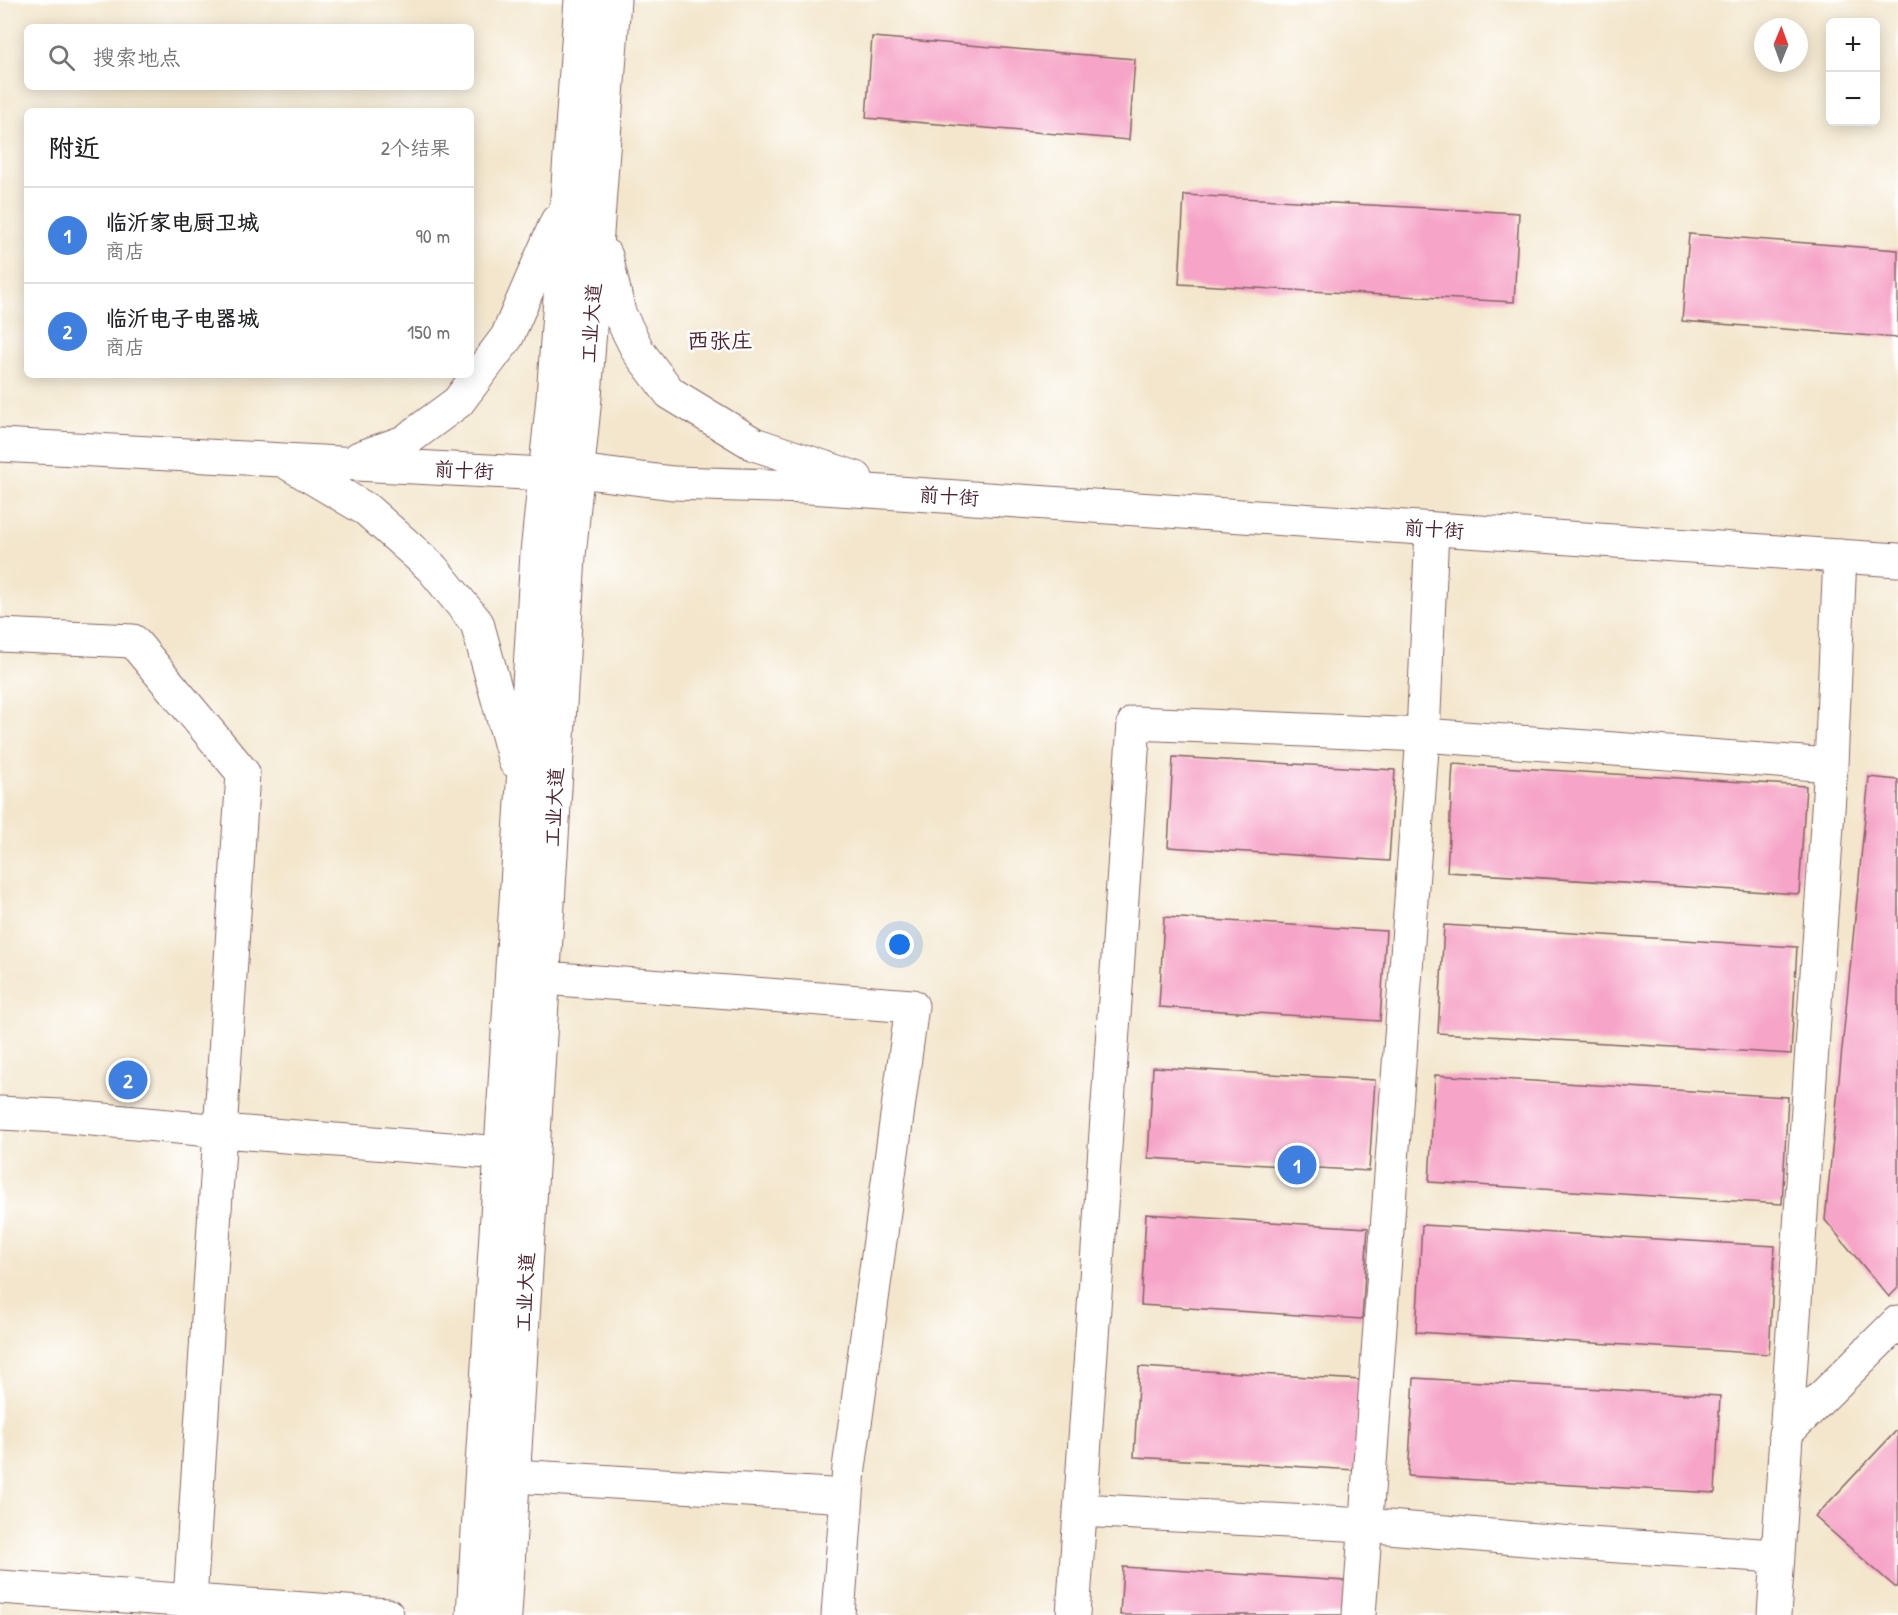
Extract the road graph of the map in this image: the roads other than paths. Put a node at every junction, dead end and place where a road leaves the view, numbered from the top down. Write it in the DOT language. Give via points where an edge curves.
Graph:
graph roads {
  1 [pos="581,0"];
  2 [pos="614,0"];
  3 [pos="567,197"];
  4 [pos="598,219"];
  5 [pos="0,445"];
  6 [pos="282,460"];
  7 [pos="344,464"];
  8 [pos="578,471"];
  9 [pos="545,474"];
  10 [pos="897,493"];
  11 [pos="1432,529"];
  12 [pos="1840,556"];
  13 [pos="1898,560"];
  14 [pos="0,634"];
  15 [pos="1423,735"];
  16 [pos="1831,765"];
  17 [pos="523,788"];
  18 [pos="544,978"];
  19 [pos="0,1113"];
  20 [pos="221,1131"];
  21 [pos="501,1153"];
  22 [pos="1898,1322"];
  23 [pos="1785,1434"];
  24 [pos="514,1476"];
  25 [pos="847,1496"];
  26 [pos="1080,1510"];
  27 [pos="1365,1526"];
  28 [pos="1777,1556"];
  29 [pos="0,1587"];
  30 [pos="190,1600"];
  31 [pos="387,1615"];
  32 [pos="473,1615"];
  33 [pos="506,1615"];
  34 [pos="838,1615"];
  35 [pos="1073,1615"];
  36 [pos="1359,1615"];
  37 [pos="1773,1615"];
  1 -- 3 [label="main road, 工业大道"];
  2 -- 4 [label="main road, 工业大道"];
  3 -- 7 [label="main road" via="507,337 458,402 404,442"];
  3 -- 9 [label="main road, 工业大道"];
  4 -- 8 [label="main road, 工业大道"];
  4 -- 10 [label="main road" via="618,313 638,351 670,393 754,444"];
  5 -- 6 [label="main road, 前十街"];
  6 -- 7 [label="main road, 前十街"];
  6 -- 17 [label="main road" via="367,510 432,568 477,622"];
  7 -- 9 [label="main road, 前十街"];
  8 -- 9 [label="main road, 前十街"];
  8 -- 10 [label="main road, 前十街" via="673,483"];
  8 -- 18 [label="main road, 工业大道" via="569,556"];
  9 -- 17 [label="main road, 工业大道"];
  10 -- 11 [label="main road, 前十街"];
  11 -- 12 [label="main road, 前十街"];
  11 -- 15 [label="main road"];
  12 -- 13 [label="main road, 前十街"];
  12 -- 16 [label="main road"];
  14 -- 20 [label="main road" via="133,641 243,773"];
  15 -- 16 [label="main road"];
  15 -- 26 [label="main road" via="1134,723"];
  15 -- 27 [label="main road"];
  16 -- 23 [label="main road"];
  17 -- 21 [label="main road, 工业大道"];
  18 -- 24 [label="main road, 工业大道"];
  18 -- 25 [label="main road" via="912,1006"];
  19 -- 20 [label="main road"];
  20 -- 21 [label="main road"];
  20 -- 30 [label="main road"];
  21 -- 32 [label="main road, 工业大道"];
  22 -- 23 [label="main road"];
  23 -- 28 [label="main road"];
  24 -- 25 [label="main road"];
  24 -- 33 [label="main road, 工业大道"];
  25 -- 34 [label="main road"];
  26 -- 27 [label="main road"];
  26 -- 35 [label="main road"];
  27 -- 28 [label="main road"];
  27 -- 36 [label="main road"];
  28 -- 37 [label="main road"];
  29 -- 30 [label="main road"];
  30 -- 31 [label="main road"];
}
